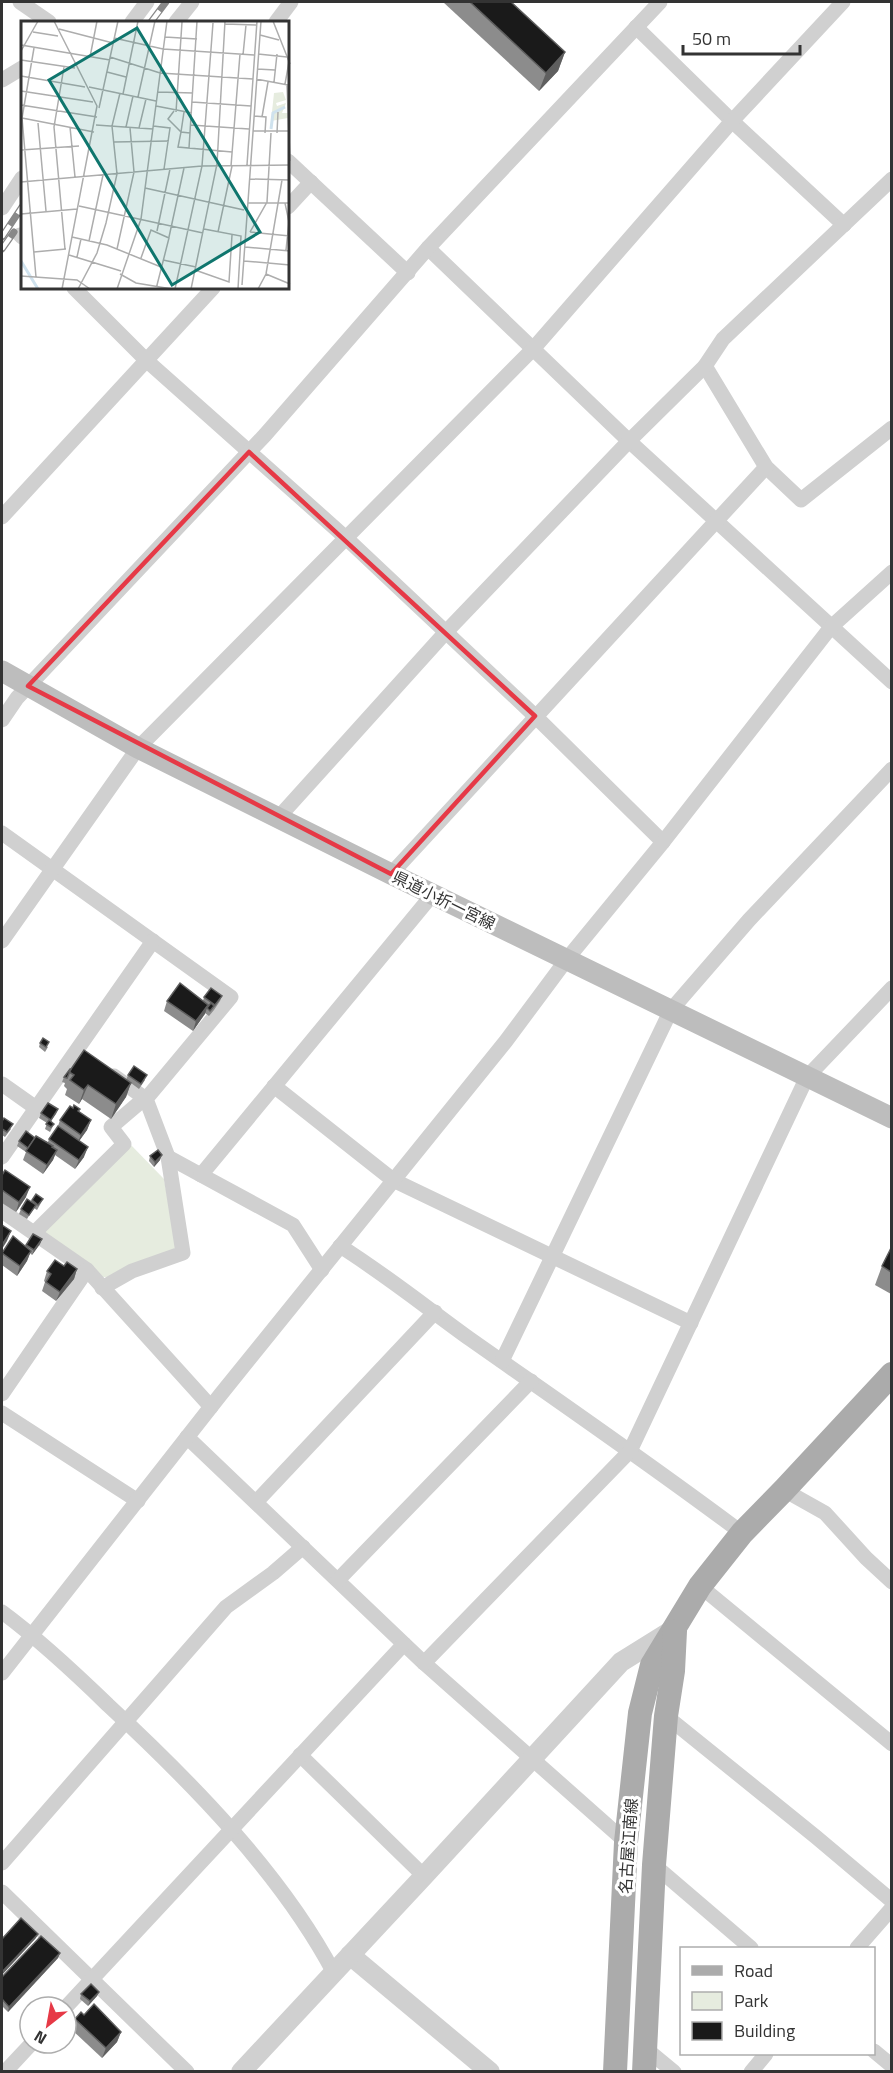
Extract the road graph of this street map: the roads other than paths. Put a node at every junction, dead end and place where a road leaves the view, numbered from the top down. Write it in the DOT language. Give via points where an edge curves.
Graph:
graph roads {
  1 [pos="20,2"];
  2 [pos="147,2"];
  3 [pos="192,2"];
  4 [pos="291,2"];
  5 [pos="843,2"];
  6 [pos="653,4"];
  7 [pos="48,21"];
  8 [pos="133,21"];
  9 [pos="177,21"];
  10 [pos="277,21"];
  11 [pos="636,27"];
  12 [pos="21,69"];
  13 [pos="2,80"];
  14 [pos="732,121"];
  15 [pos="290,163"];
  16 [pos="21,180"];
  17 [pos="891,180"];
  18 [pos="311,182"];
  19 [pos="290,205"];
  20 [pos="2,208"];
  21 [pos="844,225"];
  22 [pos="428,248"];
  23 [pos="408,273"];
  24 [pos="76,290"];
  25 [pos="211,290"];
  26 [pos="532,349"];
  27 [pos="146,360"];
  28 [pos="705,366"];
  29 [pos="891,428"];
  30 [pos="629,441"];
  31 [pos="249,452"];
  32 [pos="765,467"];
  33 [pos="2,517"];
  34 [pos="716,521"];
  35 [pos="346,538"];
  36 [pos="891,572"];
  37 [pos="831,627"];
  38 [pos="445,633"];
  39 [pos="2,671"];
  40 [pos="891,682"];
  41 [pos="28,686"];
  42 [pos="535,716"];
  43 [pos="2,720"];
  44 [pos="138,748"];
  45 [pos="891,769"];
  46 [pos="278,818"];
  47 [pos="2,833"];
  48 [pos="663,842"];
  49 [pos="52,869"];
  50 [pos="391,874"];
  51 [pos="433,894"];
  52 [pos="2,941"];
  53 [pos="153,941"];
  54 [pos="567,959"];
  55 [pos="891,988"];
  56 [pos="671,1010"];
  57 [pos="106,1071"];
  58 [pos="807,1077"];
  59 [pos="2,1084"];
  60 [pos="274,1086"];
  61 [pos="145,1098"];
  62 [pos="36,1108"];
  63 [pos="891,1118"];
  64 [pos="2,1157"];
  65 [pos="168,1157"];
  66 [pos="201,1175"];
  67 [pos="393,1180"];
  68 [pos="2,1211"];
  69 [pos="34,1233"];
  70 [pos="340,1246"];
  71 [pos="552,1256"];
  72 [pos="322,1269"];
  73 [pos="87,1270"];
  74 [pos="102,1288"];
  75 [pos="435,1312"];
  76 [pos="691,1323"];
  77 [pos="502,1361"];
  78 [pos="891,1374"];
  79 [pos="531,1381"];
  80 [pos="2,1394"];
  81 [pos="210,1407"];
  82 [pos="2,1413"];
  83 [pos="187,1437"];
  84 [pos="630,1450"];
  85 [pos="784,1490"];
  86 [pos="138,1501"];
  87 [pos="256,1502"];
  88 [pos="742,1533"];
  89 [pos="303,1547"];
  90 [pos="338,1580"];
  91 [pos="891,1582"];
  92 [pos="700,1586"];
  93 [pos="2,1612"];
  94 [pos="675,1628"];
  95 [pos="33,1634"];
  96 [pos="404,1644"];
  97 [pos="424,1662"];
  98 [pos="2,1673"];
  99 [pos="666,1716"];
  100 [pos="125,1720"];
  101 [pos="891,1744"];
  102 [pos="300,1755"];
  103 [pos="532,1759"];
  104 [pos="231,1830"];
  105 [pos="626,1842"];
  106 [pos="2,1863"];
  107 [pos="654,1865"];
  108 [pos="424,1876"];
  109 [pos="2,1892"];
  110 [pos="891,1901"];
  111 [pos="891,1908"];
  112 [pos="750,1947"];
  113 [pos="858,1947"];
  114 [pos="350,1955"];
  115 [pos="334,1973"];
  116 [pos="92,1979"];
  117 [pos="77,1995"];
  118 [pos="645,2048"];
  119 [pos="875,2053"];
  120 [pos="21,2055"];
  121 [pos="765,2055"];
  122 [pos="891,2066"];
  123 [pos="249,2069"];
  124 [pos="486,2071"];
  125 [pos="6,2072"];
  126 [pos="187,2072"];
  127 [pos="615,2072"];
  128 [pos="644,2072"];
  129 [pos="674,2072"];
  130 [pos="751,2072"];
  1 -- 7 [label="street"];
  2 -- 8 [label="street"];
  3 -- 9 [label="street"];
  4 -- 10 [label="street"];
  5 -- 14 [label="street"];
  6 -- 11 [label="street"];
  11 -- 14 [label="street"];
  11 -- 22 [label="street"];
  12 -- 13 [label="street"];
  14 -- 21 [label="street"];
  14 -- 26 [label="street"];
  15 -- 18 [label="street"];
  16 -- 20 [label="street"];
  17 -- 21 [label="street"];
  18 -- 19 [label="street"];
  18 -- 23 [label="street"];
  21 -- 28 [label="street" via="723,339"];
  22 -- 23 [label="street"];
  22 -- 26 [label="street"];
  23 -- 31 [label="street"];
  24 -- 27 [label="street"];
  25 -- 27 [label="street"];
  26 -- 30 [label="street"];
  26 -- 35 [label="street"];
  27 -- 31 [label="street"];
  27 -- 33 [label="street"];
  28 -- 30 [label="street"];
  28 -- 32 [label="street"];
  29 -- 32 [label="street" via="801,500"];
  30 -- 34 [label="street"];
  30 -- 38 [label="street"];
  31 -- 35 [label="street"];
  31 -- 41 [label="street"];
  32 -- 34 [label="street"];
  34 -- 37 [label="street"];
  34 -- 42 [label="street"];
  35 -- 38 [label="street"];
  35 -- 44 [label="street"];
  36 -- 37 [label="street"];
  37 -- 40 [label="street"];
  37 -- 48 [label="street"];
  38 -- 42 [label="street"];
  38 -- 46 [label="street"];
  39 -- 41 [label="main road, 県道小折一宮線"];
  41 -- 43 [label="street"];
  41 -- 44 [label="main road, 県道小折一宮線"];
  42 -- 48 [label="street"];
  42 -- 50 [label="street"];
  44 -- 46 [label="main road, 県道小折一宮線"];
  44 -- 49 [label="street"];
  45 -- 56 [label="street" via="749,920"];
  46 -- 50 [label="main road, 県道小折一宮線"];
  47 -- 49 [label="street"];
  48 -- 54 [label="street"];
  49 -- 52 [label="street"];
  49 -- 53 [label="street"];
  50 -- 51 [label="main road, 県道小折一宮線"];
  51 -- 54 [label="main road, 県道小折一宮線"];
  51 -- 60 [label="street"];
  53 -- 61 [label="street" via="231,997"];
  53 -- 62 [label="street" via="81,1053"];
  54 -- 56 [label="main road, 県道小折一宮線"];
  54 -- 67 [label="street"];
  55 -- 58 [label="street"];
  56 -- 58 [label="main road, 県道小折一宮線"];
  56 -- 71 [label="street"];
  57 -- 61 [label="street"];
  58 -- 63 [label="main road, 県道小折一宮線"];
  58 -- 76 [label="street"];
  59 -- 62 [label="street"];
  60 -- 66 [label="street"];
  60 -- 67 [label="street"];
  61 -- 65 [label="street"];
  61 -- 69 [label="street" via="111,1127 124,1143"];
  62 -- 64 [label="street"];
  65 -- 66 [label="street"];
  65 -- 74 [label="street" via="183,1253 132,1271"];
  66 -- 72 [label="street" via="293,1225"];
  67 -- 70 [label="street"];
  67 -- 71 [label="street"];
  68 -- 69 [label="street"];
  69 -- 73 [label="street"];
  70 -- 72 [label="street"];
  70 -- 75 [label="street"];
  71 -- 76 [label="street"];
  71 -- 77 [label="street"];
  72 -- 81 [label="street"];
  73 -- 74 [label="street"];
  73 -- 80 [label="street"];
  74 -- 81 [label="street"];
  75 -- 77 [label="street"];
  75 -- 87 [label="street"];
  76 -- 84 [label="street"];
  77 -- 79 [label="street"];
  78 -- 85 [label="main road, 名古屋江南線"];
  79 -- 84 [label="street"];
  79 -- 90 [label="street"];
  81 -- 83 [label="street"];
  82 -- 86 [label="street"];
  83 -- 86 [label="street"];
  83 -- 87 [label="street"];
  84 -- 88 [label="street"];
  84 -- 97 [label="street"];
  85 -- 88 [label="main road, 名古屋江南線"];
  85 -- 91 [label="street" via="825,1513"];
  86 -- 95 [label="street"];
  87 -- 89 [label="street"];
  88 -- 92 [label="main road, 名古屋江南線"];
  89 -- 90 [label="street"];
  89 -- 100 [label="street" via="226,1607"];
  90 -- 96 [label="street"];
  92 -- 94 [label="main road, 名古屋江南線"];
  92 -- 101 [label="street"];
  93 -- 95 [label="street"];
  94 -- 99 [label="main road, 名古屋江南線"];
  94 -- 103 [label="street" via="621,1662"];
  94 -- 105 [label="main road, 名古屋江南線" via="652,1665 640,1713"];
  95 -- 98 [label="street"];
  95 -- 100 [label="street"];
  96 -- 97 [label="street"];
  96 -- 102 [label="street"];
  97 -- 103 [label="street"];
  99 -- 107 [label="main road, 名古屋江南線"];
  99 -- 110 [label="street"];
  100 -- 104 [label="street"];
  100 -- 106 [label="street"];
  102 -- 104 [label="street"];
  102 -- 108 [label="street"];
  103 -- 105 [label="street"];
  103 -- 108 [label="street"];
  104 -- 115 [label="street" via="275,1883 316,1940"];
  104 -- 116 [label="street"];
  105 -- 127 [label="main road, 名古屋江南線"];
  107 -- 112 [label="street"];
  107 -- 118 [label="main road, 名古屋江南線"];
  108 -- 114 [label="street"];
  109 -- 116 [label="street"];
  111 -- 113 [label="street"];
  114 -- 115 [label="street"];
  114 -- 124 [label="street"];
  115 -- 123 [label="street"];
  116 -- 117 [label="street"];
  116 -- 126 [label="street"];
  118 -- 128 [label="main road, 名古屋江南線"];
  118 -- 129 [label="street"];
  119 -- 122 [label="street"];
  120 -- 125 [label="street"];
  121 -- 130 [label="street"];
}
